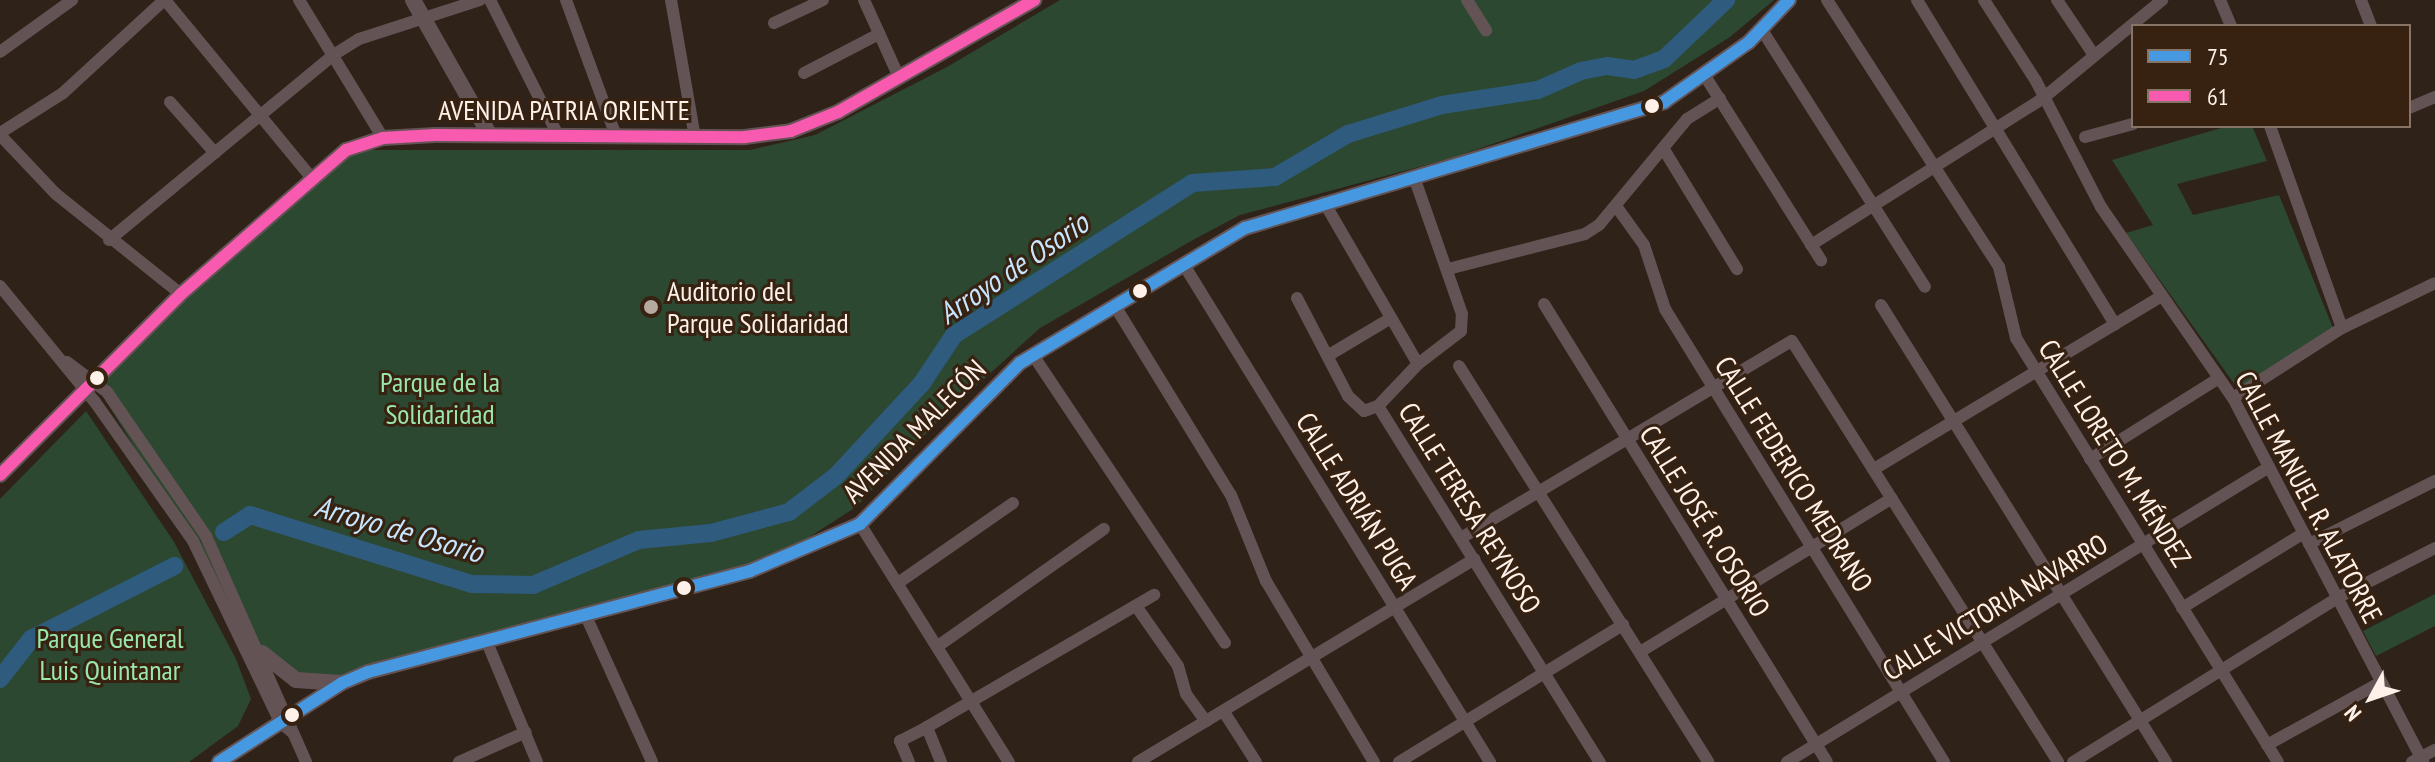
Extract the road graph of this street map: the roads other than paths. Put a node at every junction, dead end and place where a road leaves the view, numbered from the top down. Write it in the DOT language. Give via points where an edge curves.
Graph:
graph roads {
  1 [pos="72,0"];
  2 [pos="164,0"];
  3 [pos="299,0"];
  4 [pos="413,0"];
  5 [pos="480,0"];
  6 [pos="490,0"];
  7 [pos="566,0"];
  8 [pos="671,0"];
  9 [pos="823,0"];
  10 [pos="864,0"];
  11 [pos="1034,0"];
  12 [pos="1467,0"];
  13 [pos="1789,0"];
  14 [pos="1827,0"];
  15 [pos="1917,0"];
  16 [pos="1984,0"];
  17 [pos="2057,0"];
  18 [pos="2162,0"];
  19 [pos="2220,0"];
  20 [pos="2361,0"];
  21 [pos="2145,5"];
  22 [pos="424,17"];
  23 [pos="774,23"];
  24 [pos="2230,24"];
  25 [pos="2370,24"];
  26 [pos="1486,30"];
  27 [pos="1762,30"];
  28 [pos="879,34"];
  29 [pos="0,52"];
  30 [pos="335,54"];
  31 [pos="2094,55"];
  32 [pos="804,73"];
  33 [pos="1705,76"];
  34 [pos="899,77"];
  35 [pos="2435,97"];
  36 [pos="1720,98"];
  37 [pos="2042,99"];
  38 [pos="170,102"];
  39 [pos="2411,107"];
  40 [pos="259,116"];
  41 [pos="2131,125"];
  42 [pos="1997,127"];
  43 [pos="2271,128"];
  44 [pos="0,134"];
  45 [pos="489,134"];
  46 [pos="558,135"];
  47 [pos="616,136"];
  48 [pos="695,137"];
  49 [pos="2085,137"];
  50 [pos="383,138"];
  51 [pos="1663,148"];
  52 [pos="215,153"];
  53 [pos="1934,167"];
  54 [pos="311,177"];
  55 [pos="1415,180"];
  56 [pos="1324,202"];
  57 [pos="1873,205"];
  58 [pos="1616,206"];
  59 [pos="109,240"];
  60 [pos="1811,245"];
  61 [pos="1821,260"];
  62 [pos="1184,265"];
  63 [pos="1448,269"];
  64 [pos="1737,269"];
  65 [pos="2435,283"];
  66 [pos="1923,284"];
  67 [pos="0,286"];
  68 [pos="181,294"];
  69 [pos="2160,297"];
  70 [pos="1297,298"];
  71 [pos="1544,304"];
  72 [pos="1881,305"];
  73 [pos="1115,306"];
  74 [pos="1391,318"];
  75 [pos="2115,324"];
  76 [pos="2342,328"];
  77 [pos="1033,355"];
  78 [pos="1329,355"];
  79 [pos="1418,364"];
  80 [pos="1459,366"];
  81 [pos="2036,372"];
  82 [pos="2219,378"];
  83 [pos="88,382"];
  84 [pos="1711,385"];
  85 [pos="2233,398"];
  86 [pos="1378,406"];
  87 [pos="1953,421"];
  88 [pos="1625,437"];
  89 [pos="2090,459"];
  90 [pos="2269,467"];
  91 [pos="1874,469"];
  92 [pos="0,475"];
  93 [pos="2435,481"];
  94 [pos="1540,490"];
  95 [pos="1892,498"];
  96 [pos="1013,503"];
  97 [pos="860,524"];
  98 [pos="1104,529"];
  99 [pos="1461,538"];
  100 [pos="2306,539"];
  101 [pos="2143,544"];
  102 [pos="1811,547"];
  103 [pos="2435,548"];
  104 [pos="1474,559"];
  105 [pos="898,583"];
  106 [pos="2061,594"];
  107 [pos="1154,595"];
  108 [pos="2337,598"];
  109 [pos="1726,599"];
  110 [pos="1136,606"];
  111 [pos="1395,607"];
  112 [pos="2182,608"];
  113 [pos="585,614"];
  114 [pos="1623,625"];
  115 [pos="486,640"];
  116 [pos="1983,642"];
  117 [pos="1225,643"];
  118 [pos="938,646"];
  119 [pos="1640,652"];
  120 [pos="262,653"];
  121 [pos="1310,658"];
  122 [pos="2221,671"];
  123 [pos="1545,673"];
  124 [pos="2381,682"];
  125 [pos="342,683"];
  126 [pos="1901,692"];
  127 [pos="970,702"];
  128 [pos="1224,712"];
  129 [pos="2140,721"];
  130 [pos="1206,722"];
  131 [pos="1465,722"];
  132 [pos="286,724"];
  133 [pos="927,727"];
  134 [pos="526,732"];
  135 [pos="1816,744"];
  136 [pos="2267,745"];
  137 [pos="2435,750"];
  138 [pos="2418,760"];
  139 [pos="1143,761"];
  140 [pos="219,762"];
  141 [pos="306,762"];
  142 [pos="459,762"];
  143 [pos="537,762"];
  144 [pos="652,762"];
  145 [pos="909,762"];
  146 [pos="941,762"];
  147 [pos="1009,762"];
  148 [pos="1256,762"];
  149 [pos="1374,762"];
  150 [pos="1399,762"];
  151 [pos="1490,762"];
  152 [pos="1600,762"];
  153 [pos="1708,762"];
  154 [pos="1787,762"];
  155 [pos="1827,762"];
  156 [pos="1944,762"];
  157 [pos="2058,762"];
  158 [pos="2073,762"];
  159 [pos="2166,762"];
  160 [pos="2278,762"];
  1 -- 29 [label="street"];
  2 -- 40 [label="street"];
  2 -- 44 [label="street" via="63,93"];
  3 -- 30 [label="street"];
  4 -- 22 [label="street"];
  5 -- 22 [label="street"];
  6 -- 46 [label="street"];
  7 -- 47 [label="street"];
  8 -- 48 [label="street"];
  9 -- 23 [label="street"];
  10 -- 28 [label="street"];
  11 -- 34 [label="street, AVENIDA PATRIA ORIENTE"];
  12 -- 26 [label="street"];
  13 -- 27 [label="street, AVENIDA MALECÓN"];
  14 -- 53 [label="street, CALLE LORETO M. MÉNDEZ"];
  15 -- 42 [label="street"];
  16 -- 37 [label="street, CALLE MANUEL R. ALATORRE"];
  17 -- 31 [label="street"];
  18 -- 21 [label="street"];
  19 -- 24 [label="street"];
  20 -- 25 [label="street"];
  21 -- 31 [label="street"];
  22 -- 30 [label="street" via="359,39"];
  22 -- 45 [label="street"];
  27 -- 33 [label="street, AVENIDA MALECÓN"];
  27 -- 57 [label="street"];
  28 -- 32 [label="street"];
  28 -- 34 [label="street"];
  30 -- 40 [label="street"];
  30 -- 50 [label="street"];
  31 -- 37 [label="street"];
  33 -- 36 [label="street"];
  33 -- 55 [label="street, AVENIDA MALECÓN" via="1651,107"];
  34 -- 48 [label="street, AVENIDA PATRIA ORIENTE" via="791,131"];
  35 -- 39 [label="street"];
  36 -- 51 [label="street" via="1687,119"];
  36 -- 60 [label="street"];
  37 -- 42 [label="street"];
  37 -- 69 [label="street, CALLE MANUEL R. ALATORRE" via="2101,207"];
  38 -- 52 [label="street"];
  40 -- 52 [label="street"];
  40 -- 54 [label="street"];
  41 -- 49 [label="street"];
  42 -- 53 [label="street"];
  42 -- 75 [label="street"];
  43 -- 76 [label="street"];
  44 -- 59 [label="street"];
  45 -- 46 [label="street, AVENIDA PATRIA ORIENTE"];
  45 -- 50 [label="street, AVENIDA PATRIA ORIENTE"];
  46 -- 47 [label="street, AVENIDA PATRIA ORIENTE"];
  47 -- 48 [label="street, AVENIDA PATRIA ORIENTE"];
  50 -- 54 [label="street, AVENIDA PATRIA ORIENTE" via="346,150"];
  51 -- 58 [label="street"];
  51 -- 64 [label="street"];
  52 -- 59 [label="street"];
  53 -- 57 [label="street"];
  53 -- 81 [label="street, CALLE LORETO M. MÉNDEZ" via="1999,267 2016,338"];
  54 -- 68 [label="street, AVENIDA PATRIA ORIENTE"];
  55 -- 56 [label="street, AVENIDA MALECÓN"];
  55 -- 63 [label="street"];
  56 -- 62 [label="street, AVENIDA MALECÓN" via="1245,228"];
  56 -- 74 [label="street"];
  57 -- 60 [label="street"];
  57 -- 66 [label="street"];
  58 -- 63 [label="street" via="1585,234"];
  58 -- 84 [label="street, CALLE FEDERICO MEDRANO" via="1644,245 1665,309"];
  59 -- 68 [label="street"];
  60 -- 61 [label="street"];
  62 -- 73 [label="street, AVENIDA MALECÓN"];
  62 -- 111 [label="street, CALLE ADRIÁN PUGA"];
  63 -- 79 [label="street" via="1464,322"];
  65 -- 76 [label="street"];
  67 -- 83 [label="street"];
  68 -- 83 [label="street, AVENIDA PATRIA ORIENTE"];
  69 -- 75 [label="street"];
  69 -- 82 [label="street, CALLE MANUEL R. ALATORRE"];
  70 -- 78 [label="street, CALLE TERESA REYNOSO"];
  71 -- 88 [label="street, CALLE JOSÉ R. OSORIO"];
  72 -- 87 [label="street"];
  73 -- 77 [label="street, AVENIDA MALECÓN"];
  73 -- 121 [label="street" via="1231,495 1266,581"];
  74 -- 78 [label="street"];
  74 -- 79 [label="street"];
  75 -- 81 [label="street"];
  76 -- 85 [label="street"];
  77 -- 97 [label="street, AVENIDA MALECÓN"];
  77 -- 117 [label="street"];
  78 -- 86 [label="street, CALLE TERESA REYNOSO" via="1358,409"];
  79 -- 86 [label="street"];
  80 -- 94 [label="street"];
  81 -- 87 [label="street"];
  81 -- 89 [label="street, CALLE LORETO M. MÉNDEZ"];
  82 -- 85 [label="street, CALLE MANUEL R. ALATORRE"];
  82 -- 89 [label="street"];
  83 -- 92 [label="street, AVENIDA PATRIA ORIENTE"];
  83 -- 120 [label="street" via="206,536"];
  83 -- 132 [label="street" via="193,541"];
  84 -- 88 [label="street"];
  84 -- 91 [label="street" via="1792,341"];
  84 -- 102 [label="street, CALLE FEDERICO MEDRANO"];
  85 -- 90 [label="street, CALLE MANUEL R. ALATORRE"];
  86 -- 99 [label="street, CALLE TERESA REYNOSO"];
  87 -- 91 [label="street"];
  87 -- 106 [label="street"];
  88 -- 94 [label="street"];
  88 -- 109 [label="street, CALLE JOSÉ R. OSORIO"];
  89 -- 101 [label="street, CALLE LORETO M. MÉNDEZ"];
  90 -- 100 [label="street, CALLE MANUEL R. ALATORRE"];
  90 -- 101 [label="street, CALLE VICTORIA NAVARRO"];
  91 -- 95 [label="street"];
  93 -- 100 [label="street"];
  94 -- 99 [label="street"];
  94 -- 114 [label="street"];
  95 -- 102 [label="street"];
  95 -- 116 [label="street"];
  96 -- 105 [label="street"];
  97 -- 105 [label="street"];
  97 -- 113 [label="street, AVENIDA MALECÓN" via="750,571"];
  98 -- 118 [label="street"];
  99 -- 104 [label="street, CALLE TERESA REYNOSO"];
  100 -- 108 [label="street, CALLE MANUEL R. ALATORRE"];
  100 -- 112 [label="street"];
  101 -- 106 [label="street, CALLE VICTORIA NAVARRO"];
  101 -- 112 [label="street, CALLE LORETO M. MÉNDEZ"];
  102 -- 109 [label="street"];
  102 -- 126 [label="street, CALLE FEDERICO MEDRANO"];
  103 -- 108 [label="street"];
  104 -- 111 [label="street"];
  104 -- 123 [label="street, CALLE TERESA REYNOSO"];
  105 -- 118 [label="street"];
  106 -- 116 [label="street, CALLE VICTORIA NAVARRO"];
  106 -- 129 [label="street"];
  107 -- 110 [label="street"];
  108 -- 122 [label="street"];
  108 -- 124 [label="street, CALLE MANUEL R. ALATORRE"];
  109 -- 119 [label="street"];
  109 -- 135 [label="street, CALLE JOSÉ R. OSORIO"];
  110 -- 127 [label="street"];
  110 -- 130 [label="street" via="1178,666 1186,694"];
  111 -- 121 [label="street"];
  111 -- 131 [label="street, CALLE ADRIÁN PUGA"];
  112 -- 122 [label="street, CALLE LORETO M. MÉNDEZ"];
  113 -- 115 [label="street, AVENIDA MALECÓN"];
  113 -- 144 [label="street"];
  114 -- 119 [label="street"];
  114 -- 123 [label="street"];
  115 -- 125 [label="street, AVENIDA MALECÓN"];
  115 -- 134 [label="street"];
  116 -- 126 [label="street, CALLE VICTORIA NAVARRO"];
  116 -- 157 [label="street"];
  118 -- 127 [label="street"];
  119 -- 153 [label="street"];
  120 -- 125 [label="street" via="296,680"];
  120 -- 132 [label="street"];
  121 -- 128 [label="street"];
  121 -- 149 [label="street"];
  122 -- 129 [label="street"];
  122 -- 136 [label="street, CALLE LORETO M. MÉNDEZ"];
  123 -- 131 [label="street"];
  123 -- 152 [label="street, CALLE TERESA REYNOSO"];
  124 -- 136 [label="street"];
  124 -- 138 [label="street, CALLE MANUEL R. ALATORRE"];
  125 -- 132 [label="street, AVENIDA MALECÓN"];
  126 -- 135 [label="street, CALLE VICTORIA NAVARRO"];
  126 -- 156 [label="street, CALLE FEDERICO MEDRANO"];
  127 -- 133 [label="street"];
  127 -- 147 [label="street"];
  128 -- 130 [label="street"];
  128 -- 148 [label="street"];
  129 -- 158 [label="street"];
  129 -- 159 [label="street"];
  130 -- 139 [label="street"];
  131 -- 150 [label="street"];
  131 -- 151 [label="street, CALLE ADRIÁN PUGA"];
  132 -- 140 [label="street, AVENIDA MALECÓN"];
  132 -- 141 [label="street"];
  133 -- 145 [label="street" via="900,741"];
  133 -- 146 [label="street"];
  134 -- 142 [label="street"];
  134 -- 143 [label="street"];
  135 -- 154 [label="street, CALLE VICTORIA NAVARRO"];
  135 -- 155 [label="street, CALLE JOSÉ R. OSORIO"];
  136 -- 160 [label="street, CALLE LORETO M. MÉNDEZ"];
  137 -- 138 [label="street"];
}
